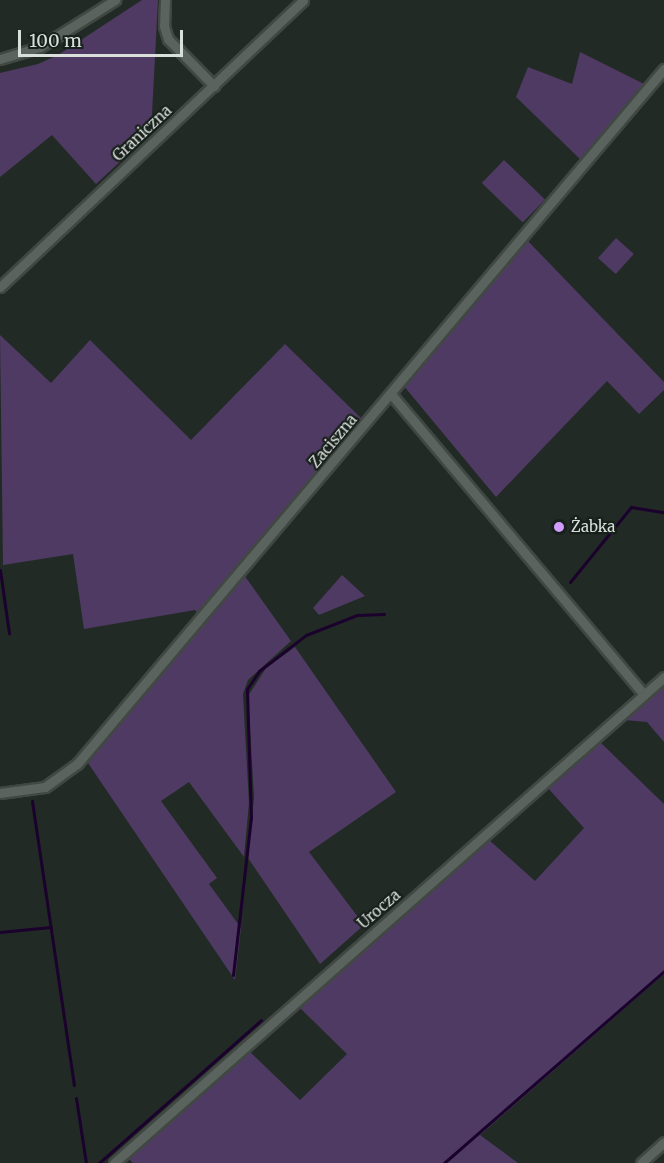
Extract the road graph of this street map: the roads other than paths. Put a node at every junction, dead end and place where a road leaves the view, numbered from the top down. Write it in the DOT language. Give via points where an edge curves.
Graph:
graph roads {
  1 [pos="115,0"];
  2 [pos="165,0"];
  3 [pos="303,0"];
  4 [pos="0,59"];
  5 [pos="664,69"];
  6 [pos="214,86"];
  7 [pos="0,287"];
  8 [pos="391,394"];
  9 [pos="664,677"];
  10 [pos="644,694"];
  11 [pos="0,793"];
  12 [pos="664,1142"];
  13 [pos="114,1163"];
  14 [pos="641,1163"];
  1 -- 4 [label="street" via="40,47"];
  2 -- 6 [label="street" via="168,39"];
  3 -- 6 [label="street, Graniczna"];
  5 -- 8 [label="street, Zaciszna"];
  6 -- 7 [label="street, Graniczna"];
  8 -- 10 [label="street"];
  8 -- 11 [label="street, Zaciszna" via="68,773 45,787"];
  9 -- 10 [label="street, Urocza"];
  10 -- 13 [label="street, Urocza"];
  12 -- 14 [label="street"];
}
